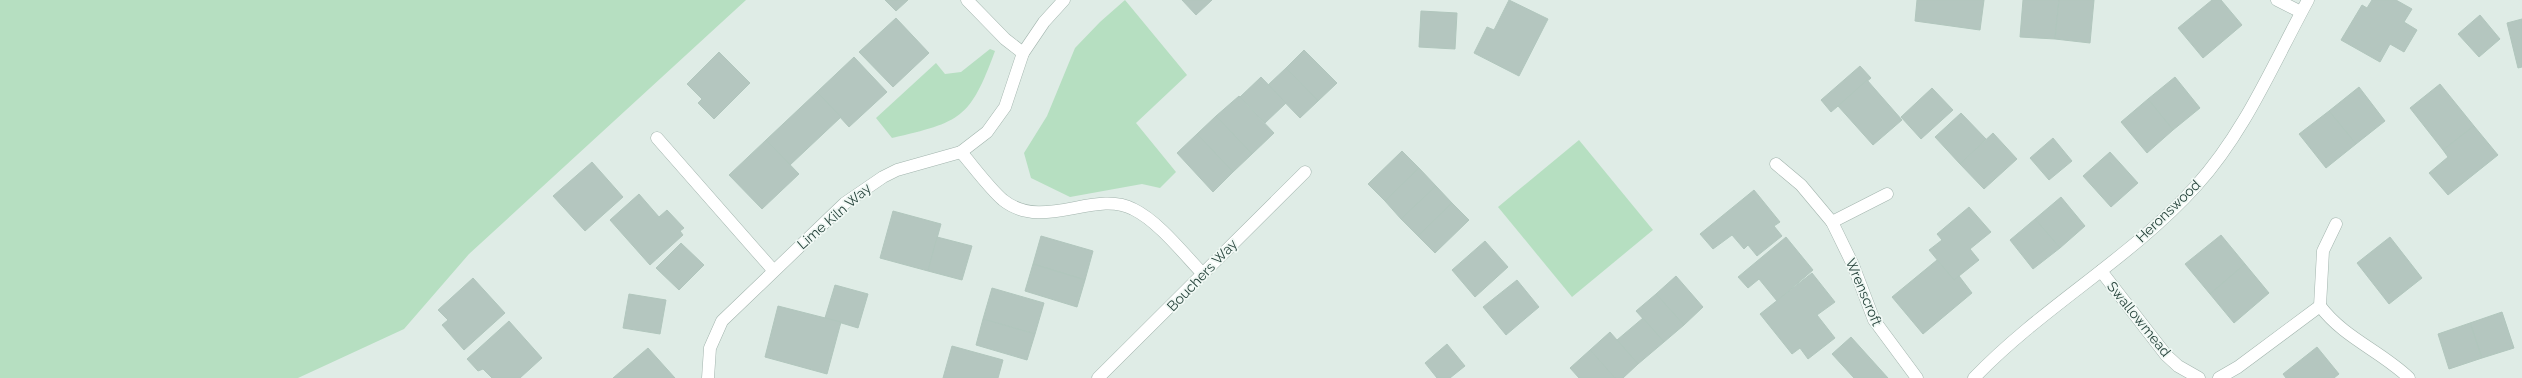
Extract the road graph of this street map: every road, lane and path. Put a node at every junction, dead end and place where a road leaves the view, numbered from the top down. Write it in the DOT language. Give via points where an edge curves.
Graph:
graph roads {
  1 [pos="966,0"];
  2 [pos="1064,0"];
  3 [pos="2277,0"];
  4 [pos="2308,0"];
  5 [pos="2302,12"];
  6 [pos="1023,53"];
  7 [pos="657,138"];
  8 [pos="961,152"];
  9 [pos="1776,164"];
  10 [pos="1305,172"];
  11 [pos="1887,194"];
  12 [pos="1832,222"];
  13 [pos="2336,224"];
  14 [pos="773,270"];
  15 [pos="2101,271"];
  16 [pos="1202,273"];
  17 [pos="2320,306"];
  18 [pos="708,378"];
  19 [pos="1098,378"];
  20 [pos="1917,378"];
  21 [pos="1974,378"];
  22 [pos="2199,378"];
  23 [pos="2219,378"];
  24 [pos="2409,378"];
  1 -- 6 [label="street" via="1005,39"];
  2 -- 6 [label="street, Lime Kiln Way" via="1044,22"];
  3 -- 5 [label="street"];
  4 -- 5 [label="street, Heronswood"];
  5 -- 15 [label="street, Heronswood" via="2241,126 2210,168 2165,217"];
  6 -- 8 [label="street, Lime Kiln Way" via="1005,106 987,132"];
  7 -- 14 [label="street"];
  8 -- 14 [label="street, Lime Kiln Way" via="897,170 866,187"];
  8 -- 16 [label="street" via="997,194 1016,208 1034,212 1053,212 1115,204 1133,208 1154,225"];
  9 -- 12 [label="street, Wrenscroft" via="1801,185"];
  10 -- 16 [label="street, Bouchers Way"];
  11 -- 12 [label="street"];
  12 -- 20 [label="street, Wrenscroft" via="1853,265 1874,320"];
  13 -- 17 [label="street" via="2323,251"];
  14 -- 18 [label="street, Lime Kiln Way" via="722,321 710,348"];
  15 -- 21 [label="street, Heronswood" via="2023,332"];
  15 -- 22 [label="street, Swallowmead" via="2166,354 2178,366"];
  16 -- 19 [label="street, Bouchers Way"];
  17 -- 23 [label="street" via="2238,367"];
  17 -- 24 [label="street" via="2340,328 2395,365"];
}
